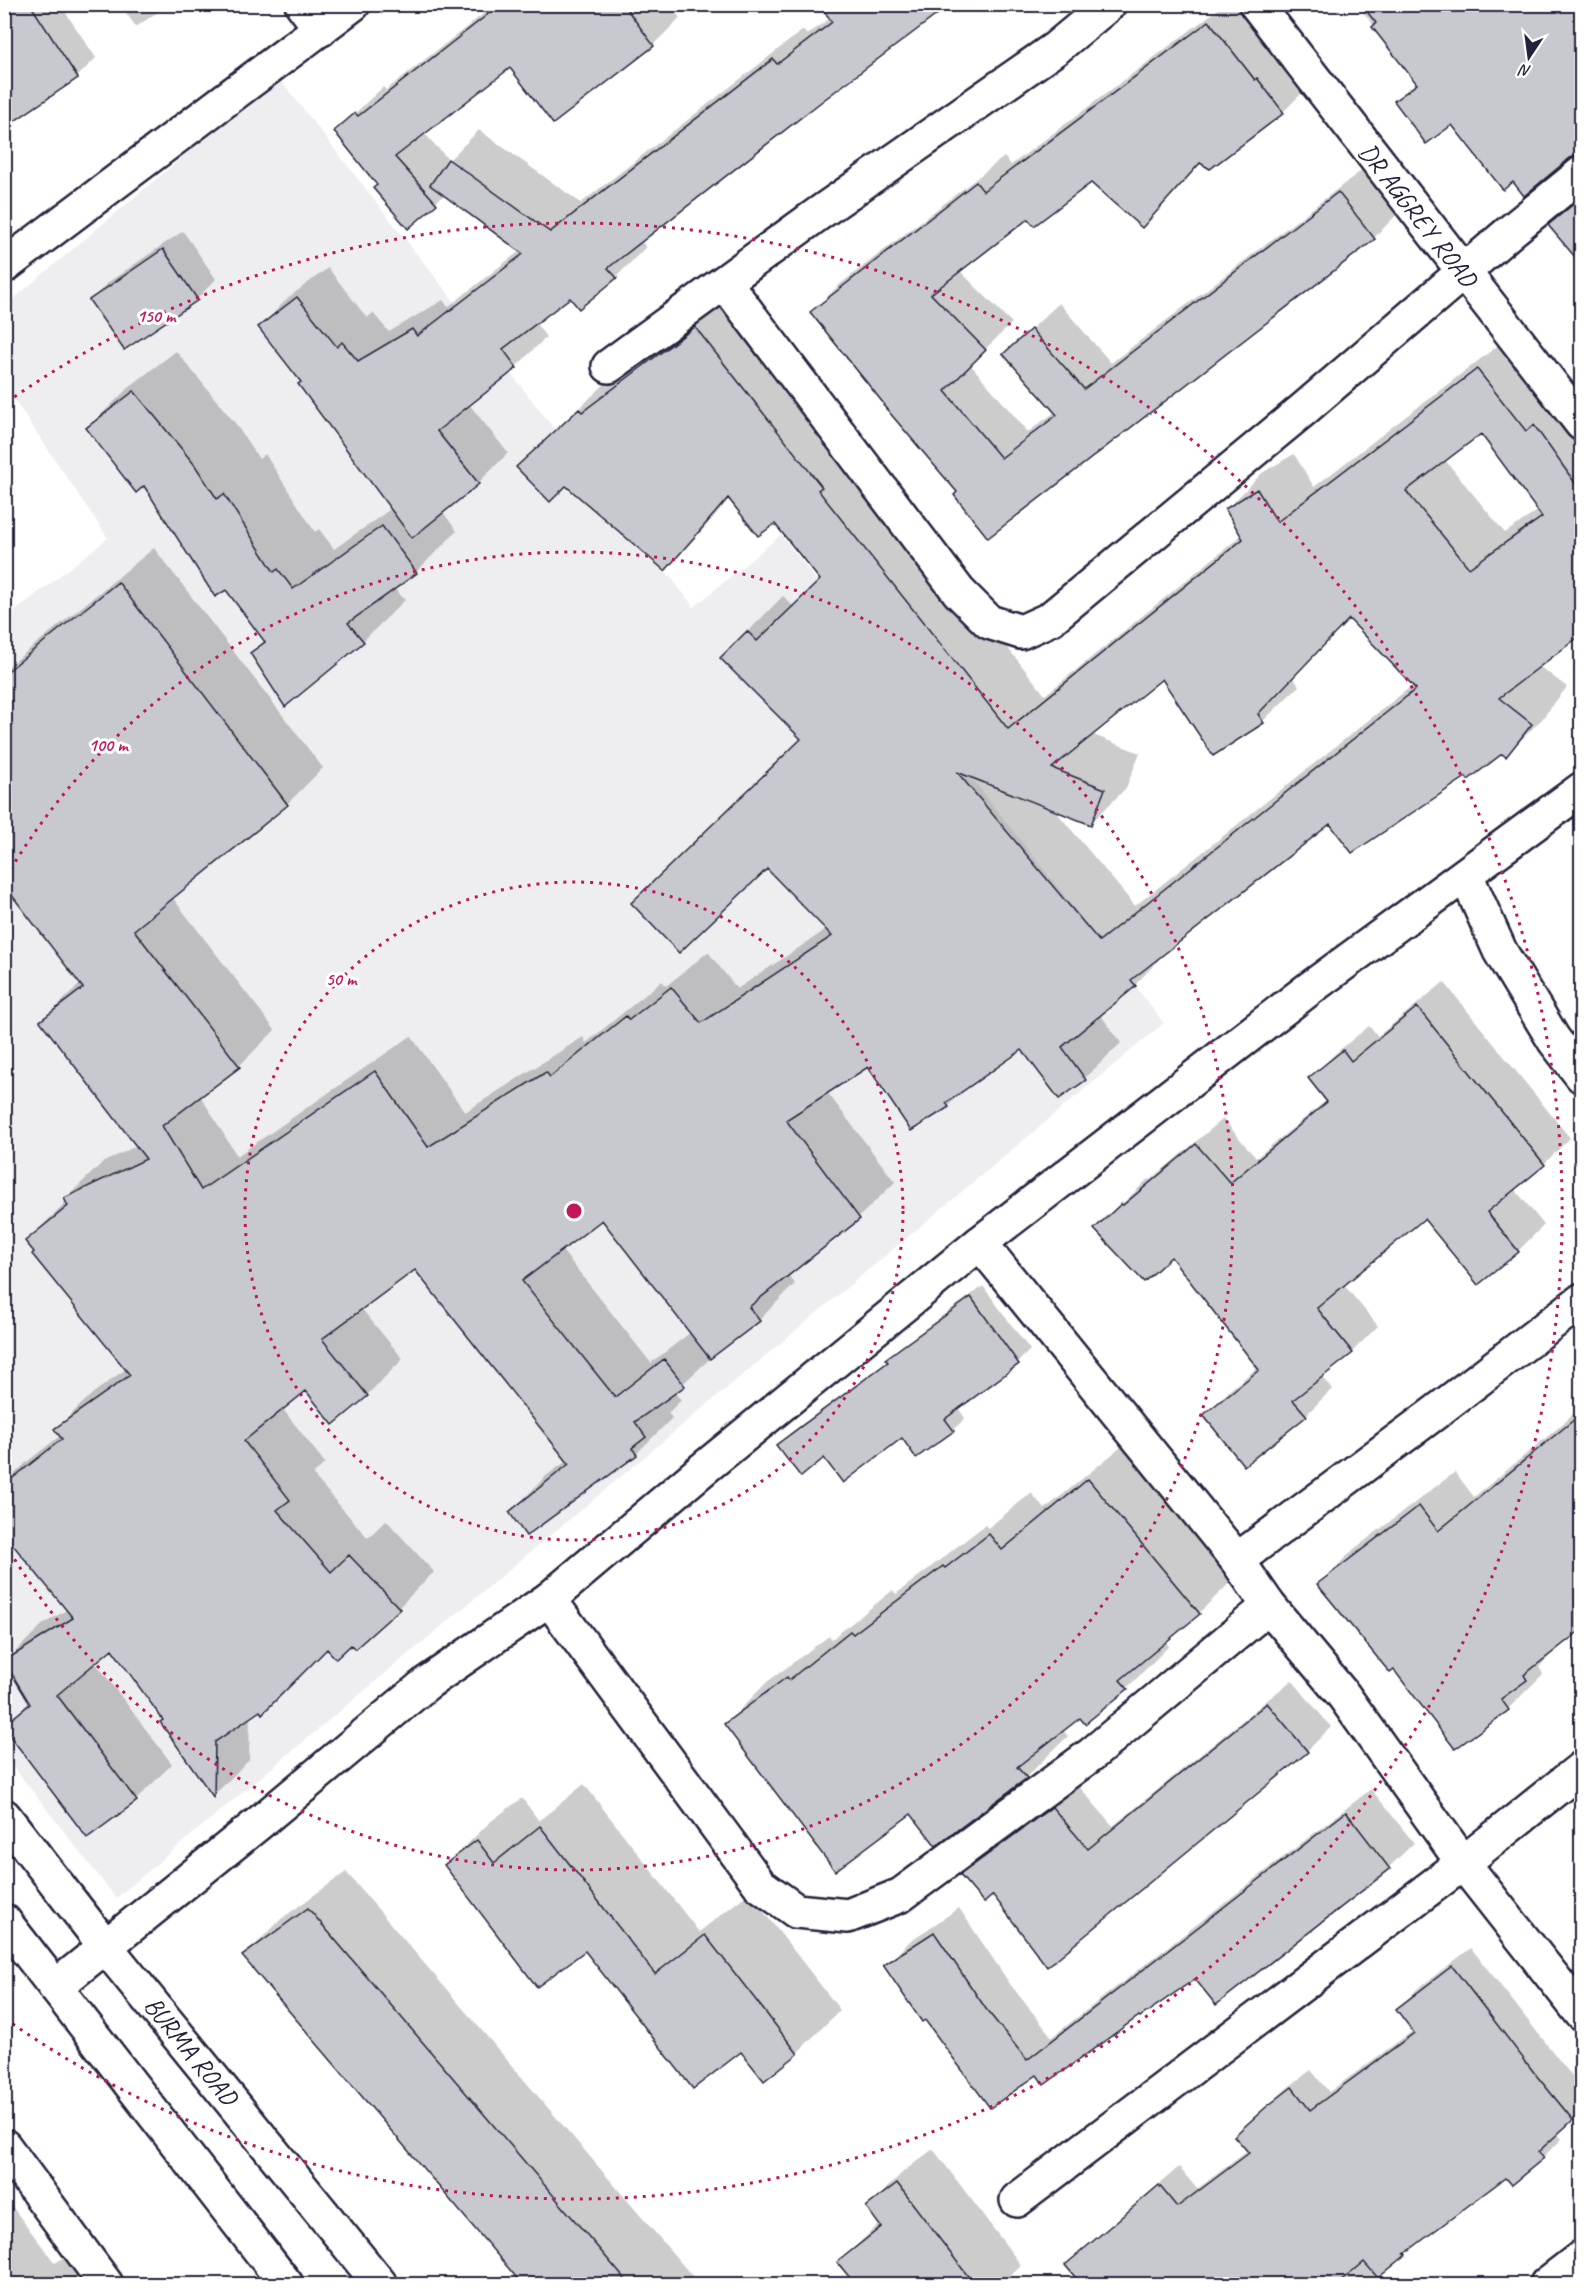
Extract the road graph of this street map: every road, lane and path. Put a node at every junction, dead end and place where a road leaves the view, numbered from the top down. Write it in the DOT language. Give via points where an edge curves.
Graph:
graph roads {
  1 [pos="353,4"];
  2 [pos="1108,4"];
  3 [pos="1256,4"];
  4 [pos="311,17"];
  5 [pos="1581,173"];
  6 [pos="7,259"];
  7 [pos="1463,273"];
  8 [pos="724,283"];
  9 [pos="609,366"];
  10 [pos="1581,424"];
  11 [pos="1581,789"];
  12 [pos="1466,875"];
  13 [pos="1581,1076"];
  14 [pos="980,1243"];
  15 [pos="1581,1300"];
  16 [pos="1237,1560"];
  17 [pos="549,1599"];
  18 [pos="1269,1606"];
  19 [pos="1581,1768"];
  20 [pos="4,1816"];
  21 [pos="1463,1863"];
  22 [pos="4,1921"];
  23 [pos="105,1946"];
  24 [pos="55,1987"];
  25 [pos="1581,2014"];
  26 [pos="4,2146"];
  27 [pos="1017,2200"];
  28 [pos="1581,2258"];
  29 [pos="106,2284"];
  30 [pos="286,2284"];
  31 [pos="380,2284"];
  32 [pos="1547,2284"];
  1 -- 4 [label="street"];
  2 -- 8 [label="street" via="1056,48"];
  3 -- 7 [label="street, DR AGGREY ROAD"];
  4 -- 6 [label="street"];
  5 -- 7 [label="street"];
  7 -- 8 [label="street" via="1050,619 1021,632 989,622 959,592"];
  7 -- 10 [label="street, DR AGGREY ROAD"];
  8 -- 9 [label="street"];
  11 -- 12 [label="street"];
  12 -- 13 [label="street" via="1500,951 1554,1040"];
  12 -- 14 [label="street" via="1309,989"];
  14 -- 16 [label="street"];
  14 -- 17 [label="street"];
  15 -- 16 [label="street"];
  16 -- 18 [label="street"];
  17 -- 18 [label="street" via="760,1886 796,1911 848,1916 901,1895 1092,1754"];
  17 -- 23 [label="street" via="428,1683"];
  18 -- 21 [label="street" via="1344,1696"];
  19 -- 21 [label="street"];
  20 -- 23 [label="street, BURMA ROAD"];
  21 -- 25 [label="street"];
  21 -- 27 [label="street"];
  22 -- 24 [label="street"];
  23 -- 24 [label="street"];
  23 -- 31 [label="street, BURMA ROAD"];
  24 -- 30 [label="street"];
  26 -- 29 [label="street"];
  28 -- 32 [label="street"];
}
